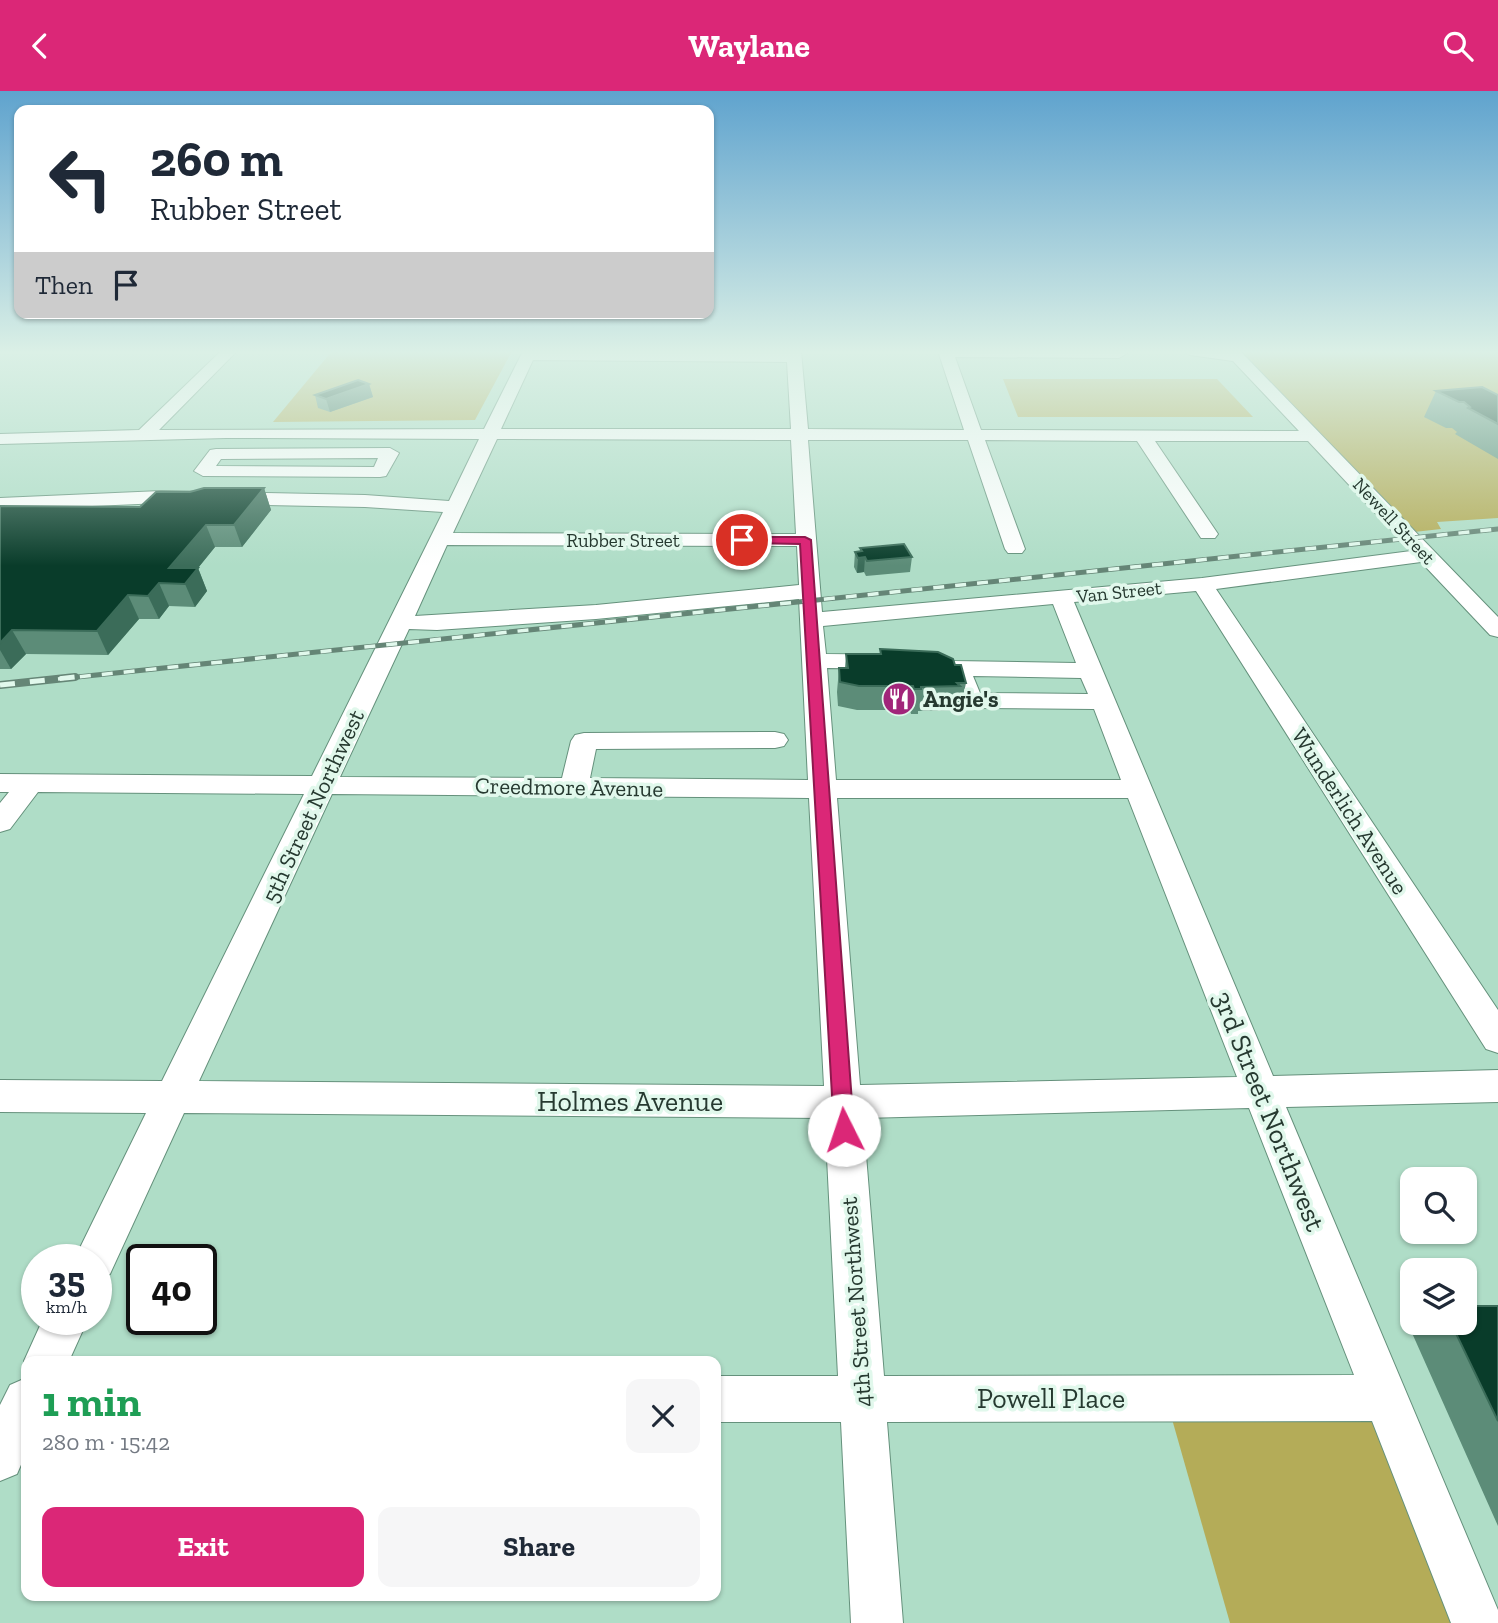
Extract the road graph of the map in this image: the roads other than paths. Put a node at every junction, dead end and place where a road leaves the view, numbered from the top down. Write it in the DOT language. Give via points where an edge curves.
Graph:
graph roads {
  1 [pos="157,422"];
  2 [pos="496,422"];
  3 [pos="796,422"];
  4 [pos="970,422"];
  5 [pos="1302,422"];
  6 [pos="210,433"];
  7 [pos="145,434"];
  8 [pos="491,434"];
  9 [pos="799,434"];
  10 [pos="975,435"];
  11 [pos="1143,436"];
  12 [pos="1315,436"];
  13 [pos="0,439"];
  14 [pos="174,479"];
  15 [pos="160,497"];
  16 [pos="365,501"];
  17 [pos="0,504"];
  18 [pos="456,507"];
  19 [pos="1208,534"];
  20 [pos="440,540"];
  21 [pos="805,540"];
  22 [pos="1015,549"];
  23 [pos="1425,555"];
  24 [pos="1202,584"];
  25 [pos="1061,598"];
  26 [pos="811,605"];
  27 [pos="907,611"];
  28 [pos="856,616"];
  29 [pos="401,622"];
  30 [pos="1498,630"];
  31 [pos="813,661"];
  32 [pos="861,661"];
  33 [pos="921,662"];
  34 [pos="1097,686"];
  35 [pos="775,740"];
  36 [pos="0,783"];
  37 [pos="30,784"];
  38 [pos="324,785"];
  39 [pos="573,787"];
  40 [pos="822,789"];
  41 [pos="1139,789"];
  42 [pos="0,822"];
  43 [pos="1498,1039"];
  44 [pos="1498,1086"];
  45 [pos="1261,1093"];
  46 [pos="0,1096"];
  47 [pos="174,1099"];
  48 [pos="842,1102"];
  49 [pos="103,1244"];
  50 [pos="58,1335"];
  51 [pos="48,1356"];
  52 [pos="1387,1398"];
  53 [pos="721,1399"];
  54 [pos="863,1399"];
  55 [pos="0,1402"];
  56 [pos="21,1402"];
  57 [pos="21,1413"];
  58 [pos="0,1458"];
  59 [pos="877,1623"];
  60 [pos="1477,1623"];
  1 -- 7 [label="street"];
  2 -- 8 [label="street, 5th Street Northwest"];
  3 -- 9 [label="street, 4th Street Northwest"];
  4 -- 10 [label="street"];
  5 -- 12 [label="street, Newell Street"];
  6 -- 7 [label="street"];
  6 -- 8 [label="street"];
  6 -- 16 [label="street" via="188,461 208,464 202,471 380,472"];
  7 -- 13 [label="street"];
  8 -- 9 [label="street"];
  8 -- 18 [label="street, 5th Street Northwest"];
  9 -- 10 [label="street"];
  9 -- 21 [label="street, 4th Street Northwest"];
  10 -- 11 [label="street"];
  10 -- 22 [label="street"];
  11 -- 12 [label="street"];
  11 -- 19 [label="street"];
  12 -- 23 [label="street, Newell Street"];
  14 -- 15 [label="street"];
  15 -- 16 [label="street"];
  15 -- 17 [label="street"];
  16 -- 18 [label="street"];
  18 -- 20 [label="street, 5th Street Northwest"];
  20 -- 21 [label="street, Rubber Street"];
  20 -- 29 [label="street, 5th Street Northwest"];
  21 -- 26 [label="street, 4th Street Northwest"];
  23 -- 24 [label="street, Van Street"];
  23 -- 30 [label="street, Newell Street"];
  24 -- 25 [label="street, Van Street"];
  24 -- 43 [label="street, Wunderlich Avenue"];
  25 -- 27 [label="street, Van Street"];
  25 -- 34 [label="street, 3rd Street Northwest"];
  26 -- 28 [label="street, Van Street"];
  26 -- 29 [label="street, Van Street"];
  26 -- 31 [label="street, 4th Street Northwest"];
  27 -- 28 [label="street, Van Street"];
  27 -- 33 [label="street"];
  28 -- 32 [label="street"];
  29 -- 38 [label="street, 5th Street Northwest"];
  31 -- 32 [label="street"];
  31 -- 40 [label="street, 4th Street Northwest"];
  32 -- 33 [label="street"];
  33 -- 34 [label="street" via="958,668 967,695 975,700"];
  34 -- 41 [label="street, 3rd Street Northwest"];
  35 -- 39 [label="street" via="584,741"];
  36 -- 37 [label="street, Creedmore Avenue"];
  37 -- 38 [label="street, Creedmore Avenue"];
  37 -- 42 [label="street"];
  38 -- 39 [label="street, Creedmore Avenue"];
  38 -- 47 [label="street, 5th Street Northwest"];
  39 -- 40 [label="street, Creedmore Avenue"];
  40 -- 41 [label="street, Creedmore Avenue"];
  40 -- 48 [label="street, 4th Street Northwest"];
  41 -- 45 [label="street, 3rd Street Northwest"];
  44 -- 45 [label="street, Holmes Avenue"];
  45 -- 48 [label="street, Holmes Avenue"];
  45 -- 52 [label="street, 3rd Street Northwest"];
  46 -- 47 [label="street, Holmes Avenue"];
  47 -- 48 [label="street, Holmes Avenue"];
  47 -- 49 [label="street, 5th Street Northwest"];
  48 -- 54 [label="street, 4th Street Northwest"];
  50 -- 51 [label="street"];
  52 -- 54 [label="street, Powell Place"];
  52 -- 60 [label="street, 3rd Street Northwest"];
  53 -- 54 [label="street, Powell Place"];
  54 -- 59 [label="street, 4th Street Northwest"];
  55 -- 56 [label="street"];
  57 -- 58 [label="street"];
}
